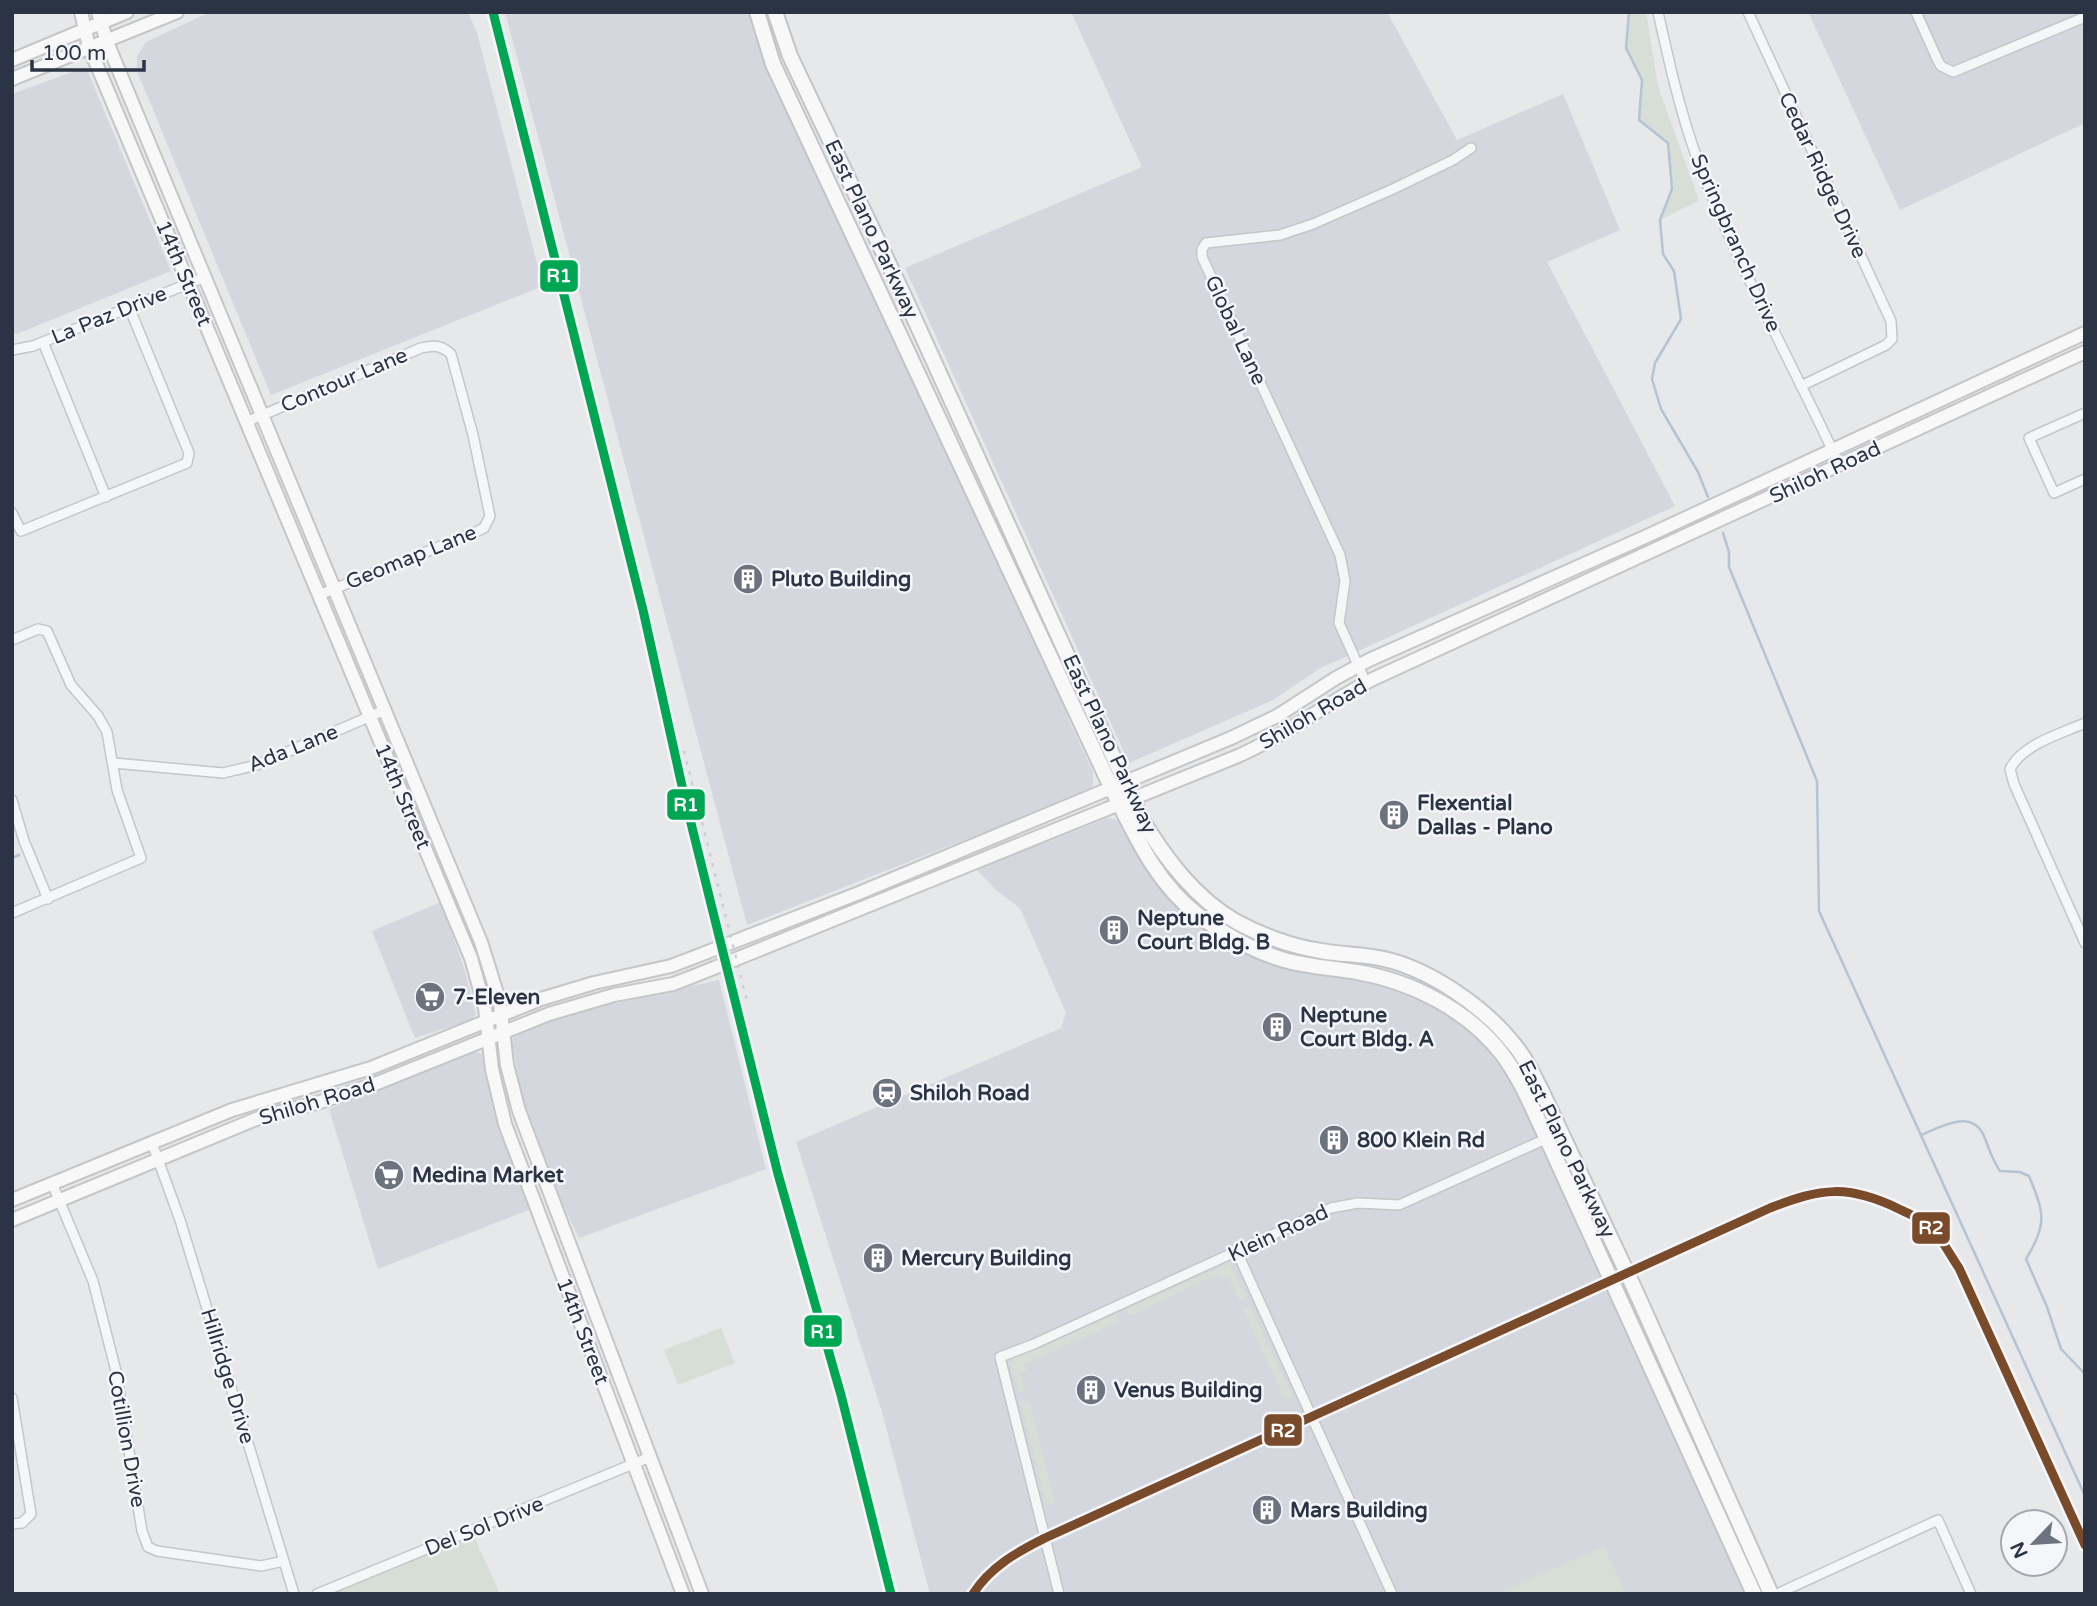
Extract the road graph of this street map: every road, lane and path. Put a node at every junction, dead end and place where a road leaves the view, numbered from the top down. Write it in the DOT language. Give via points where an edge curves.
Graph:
graph roads {
  1 [pos="81,12"];
  2 [pos="127,12"];
  3 [pos="177,12"];
  4 [pos="757,12"];
  5 [pos="775,12"];
  6 [pos="1658,12"];
  7 [pos="1748,12"];
  8 [pos="1916,12"];
  9 [pos="100,18"];
  10 [pos="2084,20"];
  11 [pos="84,31"];
  12 [pos="107,41"];
  13 [pos="89,47"];
  14 [pos="790,56"];
  15 [pos="12,60"];
  16 [pos="774,64"];
  17 [pos="12,79"];
  18 [pos="1471,148"];
  19 [pos="161,171"];
  20 [pos="847,175"];
  21 [pos="144,178"];
  22 [pos="830,182"];
  23 [pos="205,277"];
  24 [pos="188,283"];
  25 [pos="905,298"];
  26 [pos="888,306"];
  27 [pos="129,307"];
  28 [pos="2085,333"];
  29 [pos="43,342"];
  30 [pos="444,348"];
  31 [pos="12,350"];
  32 [pos="2085,352"];
  33 [pos="1979,382"];
  34 [pos="1801,386"];
  35 [pos="1986,397"];
  36 [pos="2085,412"];
  37 [pos="262,415"];
  38 [pos="246,422"];
  39 [pos="1832,449"];
  40 [pos="1839,464"];
  41 [pos="2085,480"];
  42 [pos="106,497"];
  43 [pos="12,513"];
  44 [pos="1007,521"];
  45 [pos="991,529"];
  46 [pos="1647,536"];
  47 [pos="1654,550"];
  48 [pos="334,589"];
  49 [pos="319,595"];
  50 [pos="1471,614"];
  51 [pos="1052,622"];
  52 [pos="1038,629"];
  53 [pos="1478,632"];
  54 [pos="12,640"];
  55 [pos="1357,667"];
  56 [pos="1366,683"];
  57 [pos="384,710"];
  58 [pos="369,716"];
  59 [pos="2085,723"];
  60 [pos="114,763"];
  61 [pos="1119,786"];
  62 [pos="12,800"];
  63 [pos="1126,800"];
  64 [pos="14,813"];
  65 [pos="439,839"];
  66 [pos="978,844"];
  67 [pos="424,845"];
  68 [pos="985,859"];
  69 [pos="48,899"];
  70 [pos="12,914"];
  71 [pos="1235,921"];
  72 [pos="1227,934"];
  73 [pos="2085,943"];
  74 [pos="655,970"];
  75 [pos="660,987"];
  76 [pos="1457,993"];
  77 [pos="1448,1007"];
  78 [pos="502,1014"];
  79 [pos="486,1020"];
  80 [pos="503,1031"];
  81 [pos="487,1038"];
  82 [pos="372,1068"];
  83 [pos="375,1084"];
  84 [pos="1554,1135"];
  85 [pos="152,1143"];
  86 [pos="158,1159"];
  87 [pos="52,1183"];
  88 [pos="548,1192"];
  89 [pos="533,1198"];
  90 [pos="12,1199"];
  91 [pos="60,1200"];
  92 [pos="12,1220"];
  93 [pos="1237,1252"];
  94 [pos="1638,1296"];
  95 [pos="1623,1303"];
  96 [pos="594,1312"];
  97 [pos="578,1319"];
  98 [pos="1677,1385"];
  99 [pos="1662,1392"];
  100 [pos="12,1398"];
  101 [pos="650,1457"];
  102 [pos="634,1463"];
  103 [pos="1734,1509"];
  104 [pos="1719,1516"];
  105 [pos="12,1524"];
  106 [pos="284,1561"];
  107 [pos="690,1562"];
  108 [pos="674,1569"];
  109 [pos="294,1594"];
  110 [pos="317,1594"];
  111 [pos="683,1594"];
  112 [pos="702,1594"];
  113 [pos="1059,1594"];
  114 [pos="1392,1594"];
  115 [pos="1754,1594"];
  116 [pos="1774,1594"];
  117 [pos="1971,1594"];
  1 -- 11 [label="main road, 14th Street"];
  2 -- 9 [label="main road"];
  3 -- 12 [label="main road"];
  4 -- 16 [label="main road, East Plano Parkway"];
  5 -- 14 [label="main road, East Plano Parkway"];
  6 -- 34 [label="street, Springbranch Drive" via="1697,159"];
  7 -- 34 [label="street, Cedar Ridge Drive" via="1891,321 1892,339 1886,345"];
  8 -- 10 [label="street" via="1941,66 1952,72"];
  9 -- 11 [label="main road"];
  9 -- 12 [label="main road, 14th Street"];
  11 -- 13 [label="main road, 14th Street"];
  11 -- 15 [label="main road"];
  12 -- 13 [label="main road"];
  12 -- 19 [label="main road, 14th Street"];
  13 -- 17 [label="main road"];
  13 -- 21 [label="main road, 14th Street"];
  14 -- 16 [label="main road"];
  14 -- 20 [label="main road, East Plano Parkway"];
  16 -- 22 [label="main road, East Plano Parkway"];
  18 -- 55 [label="street, Global Lane" via="1394,189 1313,224 1280,235 1206,243 1202,248 1202,257 1340,555 1345,581 1339,623"];
  19 -- 21 [label="main road"];
  19 -- 23 [label="main road, 14th Street"];
  20 -- 22 [label="main road"];
  20 -- 25 [label="main road, East Plano Parkway"];
  21 -- 24 [label="main road, 14th Street"];
  22 -- 26 [label="main road, East Plano Parkway"];
  23 -- 24 [label="street, La Paz Drive"];
  23 -- 37 [label="main road, 14th Street"];
  24 -- 27 [label="street, La Paz Drive"];
  24 -- 38 [label="main road, 14th Street"];
  25 -- 26 [label="main road"];
  25 -- 44 [label="main road, East Plano Parkway"];
  26 -- 45 [label="main road, East Plano Parkway"];
  27 -- 29 [label="street, La Paz Drive"];
  27 -- 42 [label="street" via="190,458"];
  28 -- 33 [label="main road, Shiloh Road"];
  29 -- 31 [label="street, La Paz Drive"];
  29 -- 42 [label="street"];
  30 -- 37 [label="street, Contour Lane" via="421,348"];
  30 -- 48 [label="street, Geomap Lane" via="455,365 489,520 478,531"];
  32 -- 35 [label="main road, Shiloh Road"];
  33 -- 35 [label="main road"];
  33 -- 39 [label="main road, Shiloh Road"];
  34 -- 39 [label="street, Springbranch Drive"];
  35 -- 40 [label="main road, Shiloh Road"];
  36 -- 41 [label="street" via="2029,438 2054,493"];
  37 -- 38 [label="street, Contour Lane"];
  37 -- 48 [label="main road, 14th Street"];
  38 -- 49 [label="main road, 14th Street"];
  39 -- 40 [label="street, Springbranch Drive"];
  39 -- 46 [label="main road, Shiloh Road"];
  40 -- 47 [label="main road, Shiloh Road"];
  42 -- 43 [label="street" via="21,531"];
  44 -- 45 [label="main road"];
  44 -- 51 [label="main road, East Plano Parkway"];
  45 -- 52 [label="main road, East Plano Parkway"];
  46 -- 47 [label="main road"];
  46 -- 50 [label="main road, Shiloh Road"];
  47 -- 53 [label="main road, Shiloh Road"];
  48 -- 49 [label="street, Geomap Lane"];
  48 -- 57 [label="main road, 14th Street"];
  49 -- 58 [label="main road, 14th Street"];
  50 -- 53 [label="main road"];
  50 -- 55 [label="main road, Shiloh Road"];
  51 -- 52 [label="main road"];
  51 -- 61 [label="main road, East Plano Parkway"];
  52 -- 61 [label="main road, East Plano Parkway"];
  53 -- 56 [label="main road, Shiloh Road"];
  54 -- 60 [label="street" via="37,629 47,631 71,685 107,732"];
  55 -- 56 [label="street, Global Lane"];
  55 -- 61 [label="main road, Shiloh Road" via="1277,716"];
  56 -- 63 [label="main road, Shiloh Road" via="1255,748"];
  57 -- 58 [label="street, Ada Lane"];
  57 -- 65 [label="main road, 14th Street"];
  58 -- 60 [label="street, Ada Lane" via="257,765 223,773"];
  58 -- 67 [label="main road, 14th Street"];
  59 -- 73 [label="street" via="2028,749 2015,757 2010,769"];
  60 -- 69 [label="street" via="117,790 141,858"];
  61 -- 63 [label="main road, East Plano Parkway"];
  61 -- 66 [label="main road, Shiloh Road"];
  62 -- 64 [label="street"];
  63 -- 68 [label="main road, Shiloh Road"];
  63 -- 71 [label="main road, East Plano Parkway" via="1177,871"];
  63 -- 72 [label="main road, East Plano Parkway" via="1147,858 1197,914"];
  64 -- 69 [label="street"];
  65 -- 67 [label="main road"];
  65 -- 78 [label="main road, 14th Street" via="489,963"];
  66 -- 68 [label="main road"];
  66 -- 74 [label="main road, Shiloh Road"];
  67 -- 79 [label="main road, 14th Street" via="478,978"];
  68 -- 75 [label="main road, Shiloh Road"];
  69 -- 70 [label="street"];
  71 -- 72 [label="main road"];
  71 -- 76 [label="main road, East Plano Parkway" via="1300,946 1386,959"];
  72 -- 77 [label="main road, East Plano Parkway" via="1286,961 1389,979"];
  74 -- 75 [label="main road"];
  74 -- 78 [label="main road, Shiloh Road" via="571,989"];
  75 -- 80 [label="main road, Shiloh Road" via="614,995"];
  76 -- 77 [label="main road"];
  76 -- 84 [label="main road, East Plano Parkway" via="1511,1040 1528,1063"];
  77 -- 84 [label="main road, East Plano Parkway" via="1501,1053"];
  78 -- 79 [label="main road, Shiloh Road"];
  78 -- 80 [label="main road, 14th Street"];
  79 -- 81 [label="main road, 14th Street"];
  79 -- 82 [label="main road, Shiloh Road"];
  80 -- 81 [label="main road, Shiloh Road"];
  80 -- 88 [label="main road, 14th Street" via="519,1111"];
  81 -- 83 [label="main road, Shiloh Road"];
  81 -- 89 [label="main road, 14th Street" via="503,1115"];
  82 -- 83 [label="main road"];
  82 -- 85 [label="main road, Shiloh Road" via="232,1110"];
  83 -- 86 [label="main road, Shiloh Road" via="275,1112"];
  84 -- 93 [label="street, Klein Road" via="1399,1205 1341,1204"];
  84 -- 94 [label="main road, East Plano Parkway"];
  84 -- 95 [label="main road, East Plano Parkway"];
  85 -- 86 [label="street, Hillridge Drive"];
  85 -- 87 [label="main road, Shiloh Road"];
  86 -- 91 [label="main road, Shiloh Road"];
  86 -- 106 [label="street, Hillridge Drive"];
  87 -- 90 [label="main road, Shiloh Road"];
  87 -- 91 [label="street"];
  88 -- 89 [label="main road"];
  88 -- 96 [label="main road, 14th Street"];
  89 -- 97 [label="main road, 14th Street"];
  91 -- 92 [label="main road, Shiloh Road"];
  91 -- 106 [label="street, Cotillion Drive" via="97,1294 148,1547 261,1566"];
  93 -- 113 [label="street, Klein Road" via="1000,1357"];
  93 -- 114 [label="street"];
  94 -- 95 [label="main road"];
  94 -- 98 [label="main road, East Plano Parkway"];
  95 -- 99 [label="main road, East Plano Parkway"];
  96 -- 97 [label="main road"];
  96 -- 101 [label="main road, 14th Street"];
  97 -- 102 [label="main road, 14th Street"];
  98 -- 99 [label="main road"];
  98 -- 103 [label="main road, East Plano Parkway"];
  99 -- 104 [label="main road, East Plano Parkway"];
  100 -- 105 [label="street" via="31,1514 22,1523"];
  101 -- 102 [label="street, Del Sol Drive"];
  101 -- 107 [label="main road, 14th Street"];
  102 -- 108 [label="main road, 14th Street"];
  102 -- 110 [label="street, Del Sol Drive"];
  103 -- 104 [label="main road"];
  103 -- 116 [label="main road, East Plano Parkway"];
  104 -- 115 [label="main road, East Plano Parkway"];
  106 -- 109 [label="street, Hillridge Drive"];
  107 -- 108 [label="main road"];
  107 -- 112 [label="main road, 14th Street"];
  108 -- 111 [label="main road, 14th Street"];
  116 -- 117 [label="street" via="1938,1520"];
}
